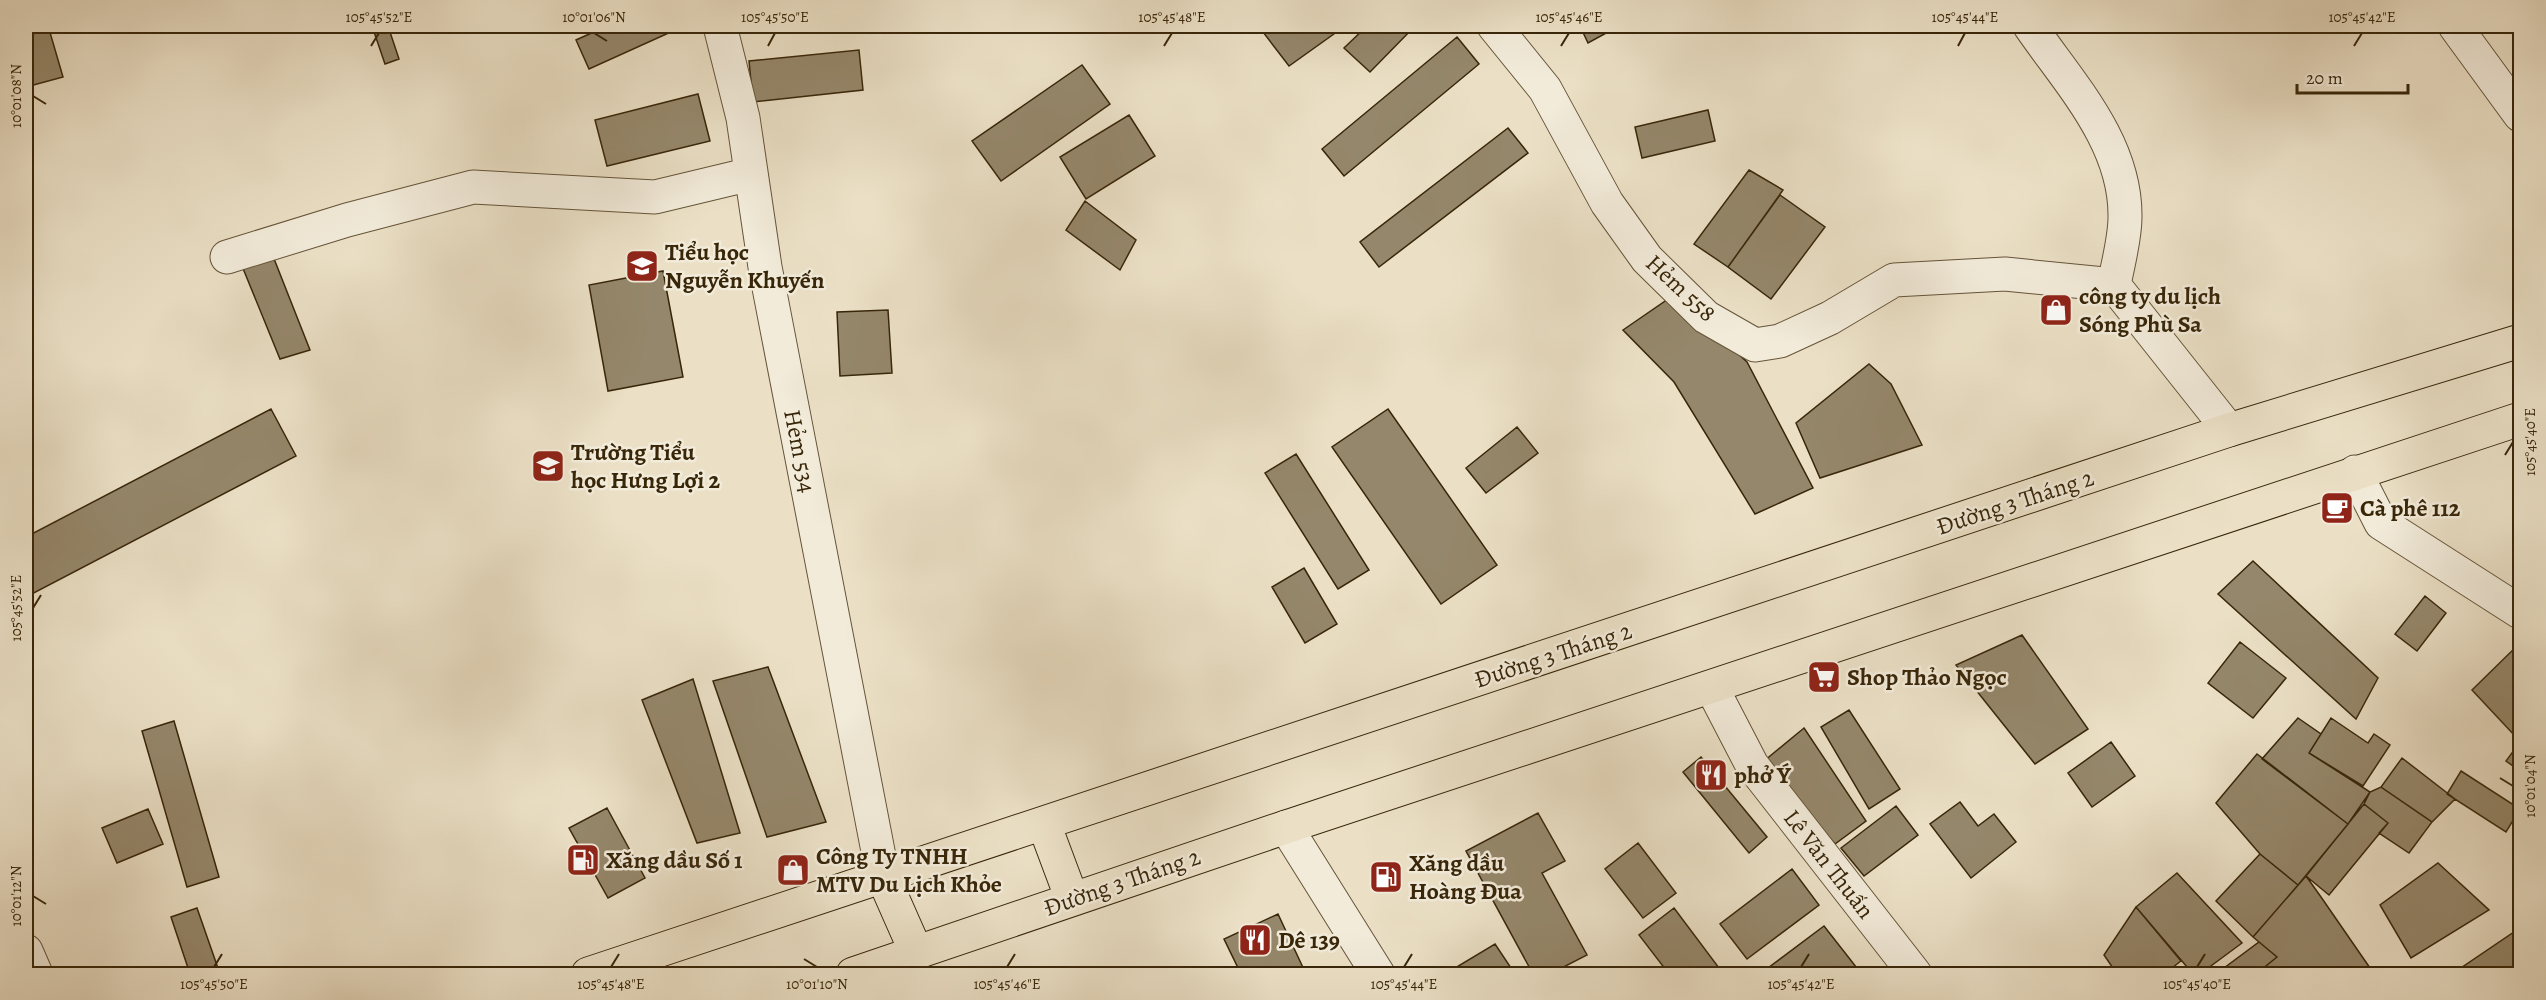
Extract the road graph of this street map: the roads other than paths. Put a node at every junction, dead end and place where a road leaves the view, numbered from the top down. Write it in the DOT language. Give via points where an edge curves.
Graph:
graph roads {
  1 [pos="720,26"];
  2 [pos="1494,26"];
  3 [pos="2030,26"];
  4 [pos="2455,26"];
  5 [pos="2520,115"];
  6 [pos="751,174"];
  7 [pos="227,256"];
  8 [pos="2114,285"];
  9 [pos="2520,342"];
  10 [pos="2520,419"];
  11 [pos="2229,430"];
  12 [pos="2355,472"];
  13 [pos="2520,612"];
  14 [pos="1712,688"];
  15 [pos="1044,824"];
  16 [pos="1286,827"];
  17 [pos="883,877"];
  18 [pos="1072,899"];
  19 [pos="26,951"];
  20 [pos="916,954"];
  21 [pos="36,975"];
  22 [pos="588,975"];
  23 [pos="853,975"];
  24 [pos="1378,975"];
  25 [pos="1915,975"];
  1 -- 6 [label="street, Hẻm 534"];
  2 -- 8 [label="street, Hẻm 558" via="1545,89 1607,203 1647,258 1706,317 1755,345 1780,341 1830,318 1894,280 2005,274"];
  3 -- 8 [label="street" via="2108,140 2120,171 2125,218"];
  4 -- 5 [label="street"];
  6 -- 7 [label="street" via="655,197 473,187"];
  6 -- 17 [label="street, Hẻm 534" via="821,568"];
  8 -- 11 [label="street"];
  9 -- 11 [label="highway, Đường 3 Tháng 2"];
  10 -- 12 [label="highway, Đường 3 Tháng 2"];
  11 -- 15 [label="highway, Đường 3 Tháng 2"];
  12 -- 13 [label="street" via="2380,523"];
  12 -- 14 [label="highway, Đường 3 Tháng 2"];
  14 -- 16 [label="highway, Đường 3 Tháng 2"];
  14 -- 25 [label="street, Lê Văn Thuấn" via="1752,765"];
  15 -- 17 [label="highway, Đường 3 Tháng 2"];
  15 -- 18 [label="highway"];
  16 -- 18 [label="highway, Đường 3 Tháng 2"];
  16 -- 24 [label="street"];
  17 -- 20 [label="highway"];
  17 -- 22 [label="highway, Đường 3 Tháng 2"];
  18 -- 20 [label="highway, Đường 3 Tháng 2"];
  19 -- 21 [label="street"];
  20 -- 23 [label="highway, Đường 3 Tháng 2"];
}
